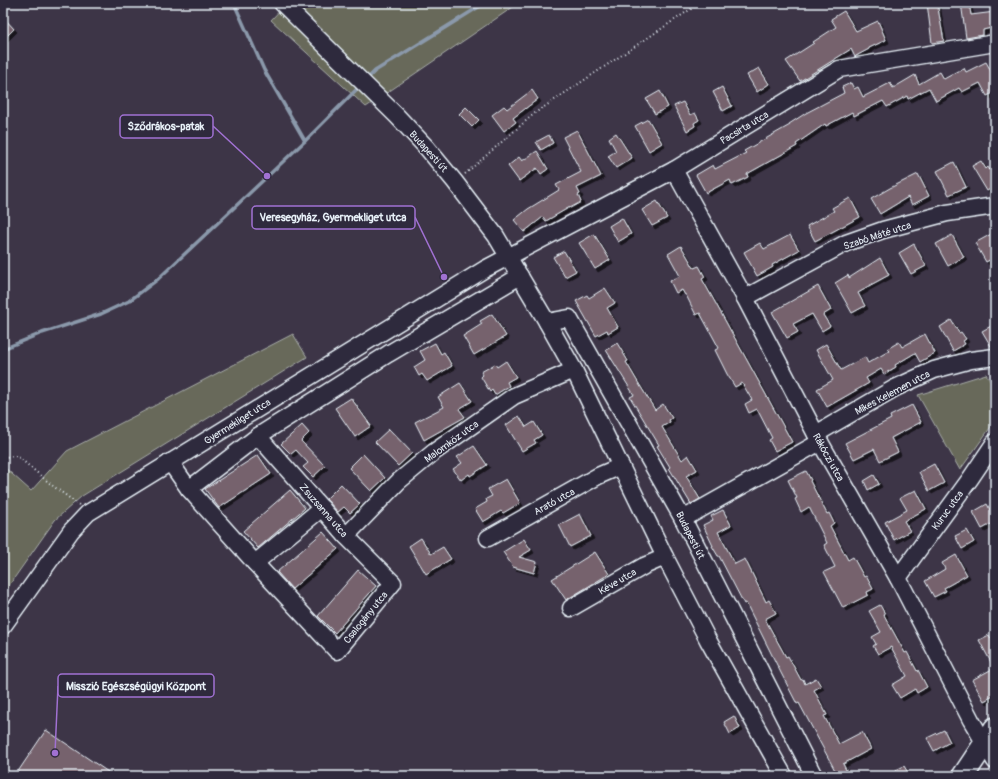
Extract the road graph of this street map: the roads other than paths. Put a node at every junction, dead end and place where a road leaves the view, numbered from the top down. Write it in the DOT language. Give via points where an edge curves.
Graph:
graph roads {
  1 [pos="282,3"];
  2 [pos="995,43"];
  3 [pos="674,170"];
  4 [pos="995,206"];
  5 [pos="509,257"];
  6 [pos="520,276"];
  7 [pos="745,298"];
  8 [pos="547,322"];
  9 [pos="995,356"];
  10 [pos="574,370"];
  11 [pos="258,436"];
  12 [pos="818,438"];
  13 [pos="995,442"];
  14 [pos="170,462"];
  15 [pos="620,466"];
  16 [pos="189,489"];
  17 [pos="322,508"];
  18 [pos="683,519"];
  19 [pos="346,536"];
  20 [pos="488,538"];
  21 [pos="665,557"];
  22 [pos="255,564"];
  23 [pos="898,578"];
  24 [pos="393,582"];
  25 [pos="571,608"];
  26 [pos="3,626"];
  27 [pos="992,744"];
  28 [pos="784,776"];
  29 [pos="814,776"];
  30 [pos="963,776"];
  1 -- 5 [label="street, Budapesti út" via="397,116 455,182"];
  2 -- 3 [label="street, Pacsirta utca" via="839,69"];
  3 -- 5 [label="street, Pacsirta utca"];
  3 -- 7 [label="street, Rákóczi utca"];
  4 -- 7 [label="street, Szabó Máté utca" via="947,213 846,243"];
  5 -- 6 [label="street, Budapesti út"];
  5 -- 14 [label="street, Gyermekliget utca" via="485,269"];
  6 -- 8 [label="street, Budapesti út"];
  6 -- 11 [label="street" via="388,354"];
  7 -- 12 [label="street, Rákóczi utca"];
  8 -- 10 [label="street, Budapesti út"];
  8 -- 18 [label="street, Budapesti út" via="569,318"];
  9 -- 12 [label="street, Mikes Kelemen utca" via="934,370 895,388"];
  10 -- 15 [label="street, Budapesti út"];
  10 -- 19 [label="street, Malomköz utca" via="514,396 434,452 399,481"];
  11 -- 16 [label="street"];
  11 -- 17 [label="street, Zsuzsanna utca"];
  12 -- 18 [label="street, Mikes Kelemen utca"];
  12 -- 23 [label="street, Rákóczi utca"];
  13 -- 23 [label="street, Kuruc utca"];
  14 -- 16 [label="street"];
  14 -- 26 [label="street, Gyermekliget utca" via="88,513 71,531"];
  15 -- 20 [label="street, Arató utca"];
  15 -- 21 [label="street, Budapesti út"];
  16 -- 22 [label="street"];
  17 -- 19 [label="street, Zsuzsanna utca"];
  17 -- 22 [label="street"];
  18 -- 29 [label="street, Budapesti út"];
  19 -- 24 [label="street, Zsuzsanna utca"];
  21 -- 25 [label="street, Kéve utca" via="644,566"];
  21 -- 28 [label="street, Budapesti út"];
  22 -- 24 [label="street, Csalogány utca" via="337,651"];
  23 -- 27 [label="street, Rákóczi utca"];
  27 -- 30 [label="main road"];
}
